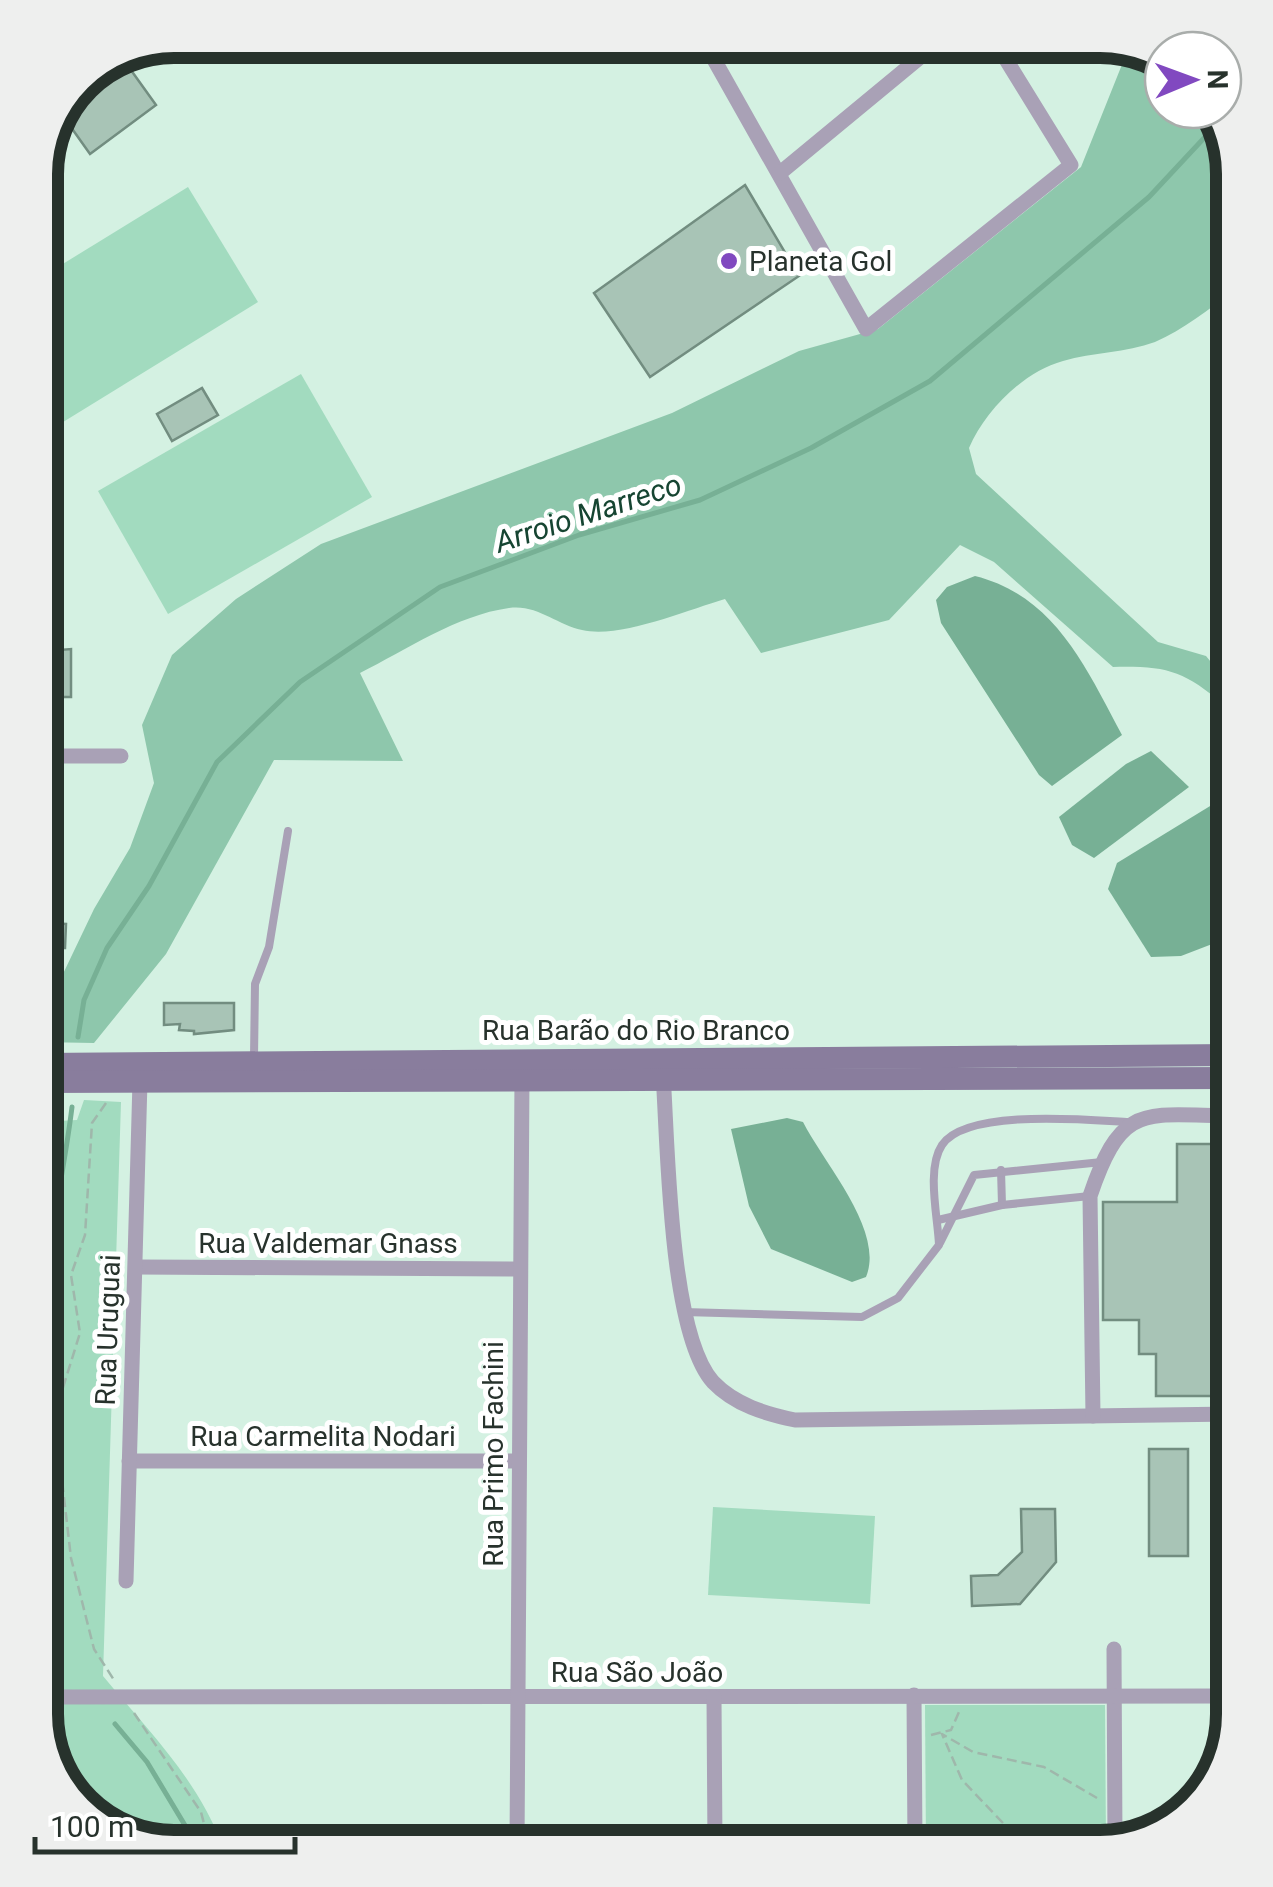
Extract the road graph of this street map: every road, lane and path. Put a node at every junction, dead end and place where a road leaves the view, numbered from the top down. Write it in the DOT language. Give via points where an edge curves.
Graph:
graph roads {
  1 [pos="713,58"];
  2 [pos="919,58"];
  3 [pos="1005,58"];
  4 [pos="780,173"];
  5 [pos="58,756"];
  6 [pos="121,756"];
  7 [pos="288,830"];
  8 [pos="1216,1057"];
  9 [pos="57,1065"];
  10 [pos="1117,1067"];
  11 [pos="663,1070"];
  12 [pos="522,1071"];
  13 [pos="254,1072"];
  14 [pos="1216,1076"];
  15 [pos="140,1080"];
  16 [pos="57,1082"];
  17 [pos="110,1097"];
  18 [pos="1216,1116"];
  19 [pos="1130,1122"];
  20 [pos="1102,1162"];
  21 [pos="1001,1170"];
  22 [pos="1090,1196"];
  23 [pos="1002,1205"];
  24 [pos="958,1215"];
  25 [pos="938,1220"];
  26 [pos="939,1245"];
  27 [pos="136,1267"];
  28 [pos="520,1269"];
  29 [pos="682,1312"];
  30 [pos="1216,1414"];
  31 [pos="1094,1416"];
  32 [pos="129,1461"];
  33 [pos="518,1461"];
  34 [pos="126,1580"];
  35 [pos="1114,1648"];
  36 [pos="1114,1694"];
  37 [pos="914,1695"];
  38 [pos="57,1696"];
  39 [pos="124,1696"];
  40 [pos="517,1696"];
  41 [pos="958,1696"];
  42 [pos="1216,1696"];
  43 [pos="714,1697"];
  44 [pos="914,1732"];
  45 [pos="942,1734"];
  46 [pos="1115,1808"];
  47 [pos="1003,1823"];
  48 [pos="206,1829"];
  49 [pos="518,1829"];
  50 [pos="1115,1829"];
  51 [pos="715,1830"];
  52 [pos="915,1830"];
  1 -- 4 [label="street"];
  2 -- 4 [label="street"];
  3 -- 4 [label="street" via="1071,165 866,329"];
  5 -- 6 [label="street"];
  7 -- 13 [label="lane" via="269,947 255,984"];
  8 -- 10 [label="main road, Rua Barão do Rio Branco"];
  9 -- 13 [label="main road, Rua Barão do Rio Branco"];
  10 -- 11 [label="main road, Rua Barão do Rio Branco"];
  10 -- 14 [label="main road, Rua Barão do Rio Branco"];
  11 -- 12 [label="main road, Rua Barão do Rio Branco"];
  11 -- 29 [label="street"];
  12 -- 13 [label="main road, Rua Barão do Rio Branco"];
  12 -- 28 [label="street, Rua Primo Fachini"];
  13 -- 15 [label="main road, Rua Barão do Rio Branco"];
  15 -- 16 [label="main road, Rua Barão do Rio Branco"];
  15 -- 27 [label="street, Rua Uruguai"];
  17 -- 39 [label="path" via="92,1123 85,1235 71,1274 80,1333 62,1394 60,1462 71,1558 94,1649"];
  18 -- 19 [label="street"];
  19 -- 20 [label="street"];
  19 -- 25 [label="lane" via="1054,1120 960,1130 942,1146 936,1170"];
  20 -- 21 [label="lane"];
  20 -- 22 [label="street"];
  21 -- 23 [label="lane"];
  21 -- 24 [label="lane" via="974,1174"];
  22 -- 23 [label="lane"];
  22 -- 31 [label="street"];
  23 -- 24 [label="lane"];
  24 -- 25 [label="lane"];
  24 -- 26 [label="lane"];
  25 -- 26 [label="lane"];
  26 -- 29 [label="lane" via="898,1298 862,1317"];
  27 -- 28 [label="street, Rua Valdemar Gnass"];
  27 -- 32 [label="street, Rua Uruguai"];
  28 -- 33 [label="street, Rua Primo Fachini"];
  29 -- 31 [label="street" via="694,1354 714,1383 763,1414 796,1420"];
  30 -- 31 [label="street"];
  32 -- 33 [label="street, Rua Carmelita Nodari"];
  32 -- 34 [label="street, Rua Uruguai"];
  33 -- 40 [label="street, Rua Primo Fachini"];
  35 -- 36 [label="street"];
  36 -- 41 [label="street, Rua São João"];
  36 -- 42 [label="street, Rua São João"];
  36 -- 46 [label="street"];
  37 -- 41 [label="street, Rua São João"];
  37 -- 43 [label="street, Rua São João"];
  37 -- 44 [label="street"];
  38 -- 39 [label="street, Rua São João"];
  39 -- 40 [label="street, Rua São João"];
  39 -- 48 [label="path" via="202,1812"];
  40 -- 43 [label="street, Rua São João"];
  40 -- 49 [label="street, Rua Primo Fachini"];
  41 -- 45 [label="path" via="958,1723"];
  43 -- 51 [label="street"];
  44 -- 45 [label="path"];
  44 -- 52 [label="street"];
  45 -- 46 [label="path" via="973,1752 1044,1767"];
  45 -- 47 [label="path" via="962,1780"];
  46 -- 50 [label="street"];
}
